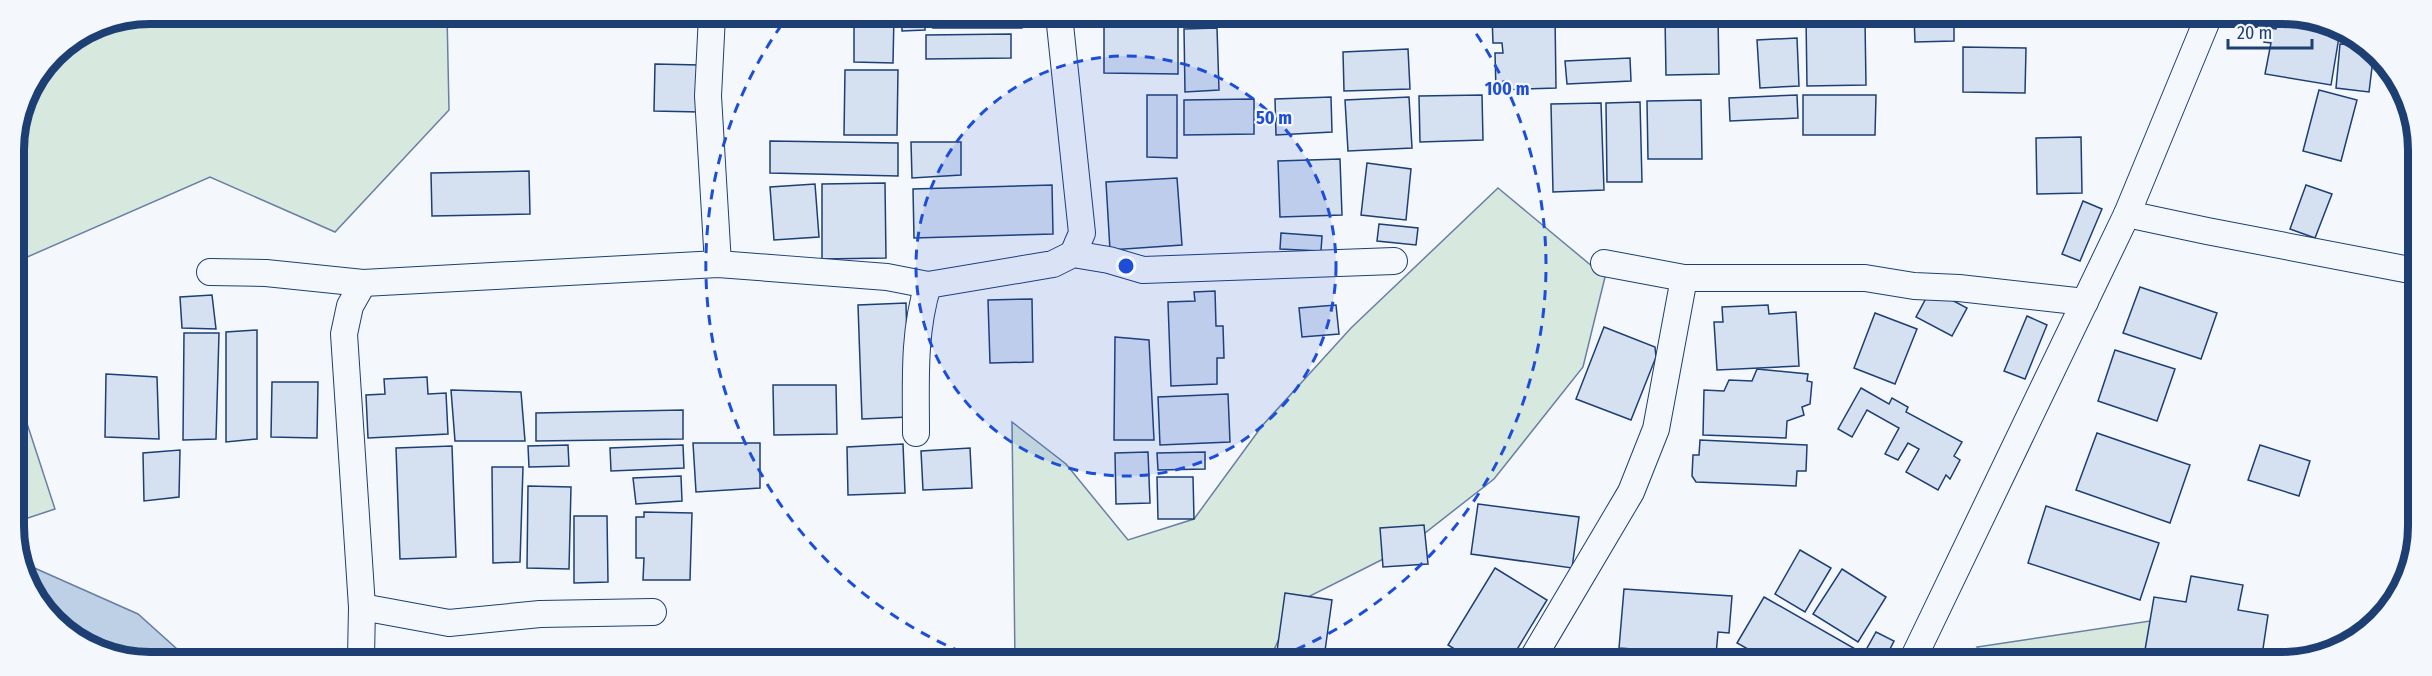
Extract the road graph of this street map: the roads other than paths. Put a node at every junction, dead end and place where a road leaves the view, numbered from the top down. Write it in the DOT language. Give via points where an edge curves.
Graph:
graph roads {
  1 [pos="712,24"];
  2 [pos="1060,24"];
  3 [pos="2206,24"];
  4 [pos="2127,214"];
  5 [pos="1073,254"];
  6 [pos="1394,261"];
  7 [pos="1604,263"];
  8 [pos="718,264"];
  9 [pos="2408,270"];
  10 [pos="210,272"];
  11 [pos="1684,278"];
  12 [pos="363,283"];
  13 [pos="928,285"];
  14 [pos="2085,302"];
  15 [pos="916,433"];
  16 [pos="362,607"];
  17 [pos="654,612"];
  18 [pos="361,652"];
  19 [pos="1536,652"];
  20 [pos="1917,652"];
  1 -- 8 [label="street" via="708,96"];
  2 -- 5 [label="street" via="1082,233"];
  3 -- 4 [label="street"];
  4 -- 9 [label="street"];
  4 -- 14 [label="street"];
  5 -- 6 [label="street" via="1143,270"];
  5 -- 13 [label="street" via="1053,264"];
  7 -- 11 [label="street"];
  8 -- 12 [label="street"];
  8 -- 13 [label="street" via="887,277"];
  10 -- 12 [label="street" via="266,273"];
  11 -- 14 [label="street" via="1865,278"];
  11 -- 19 [label="street" via="1656,429 1635,482"];
  12 -- 16 [label="street" via="350,306 344,334"];
  13 -- 15 [label="street" via="918,332"];
  14 -- 20 [label="street"];
  16 -- 17 [label="street" via="449,623 540,614"];
  16 -- 18 [label="street"];
}
